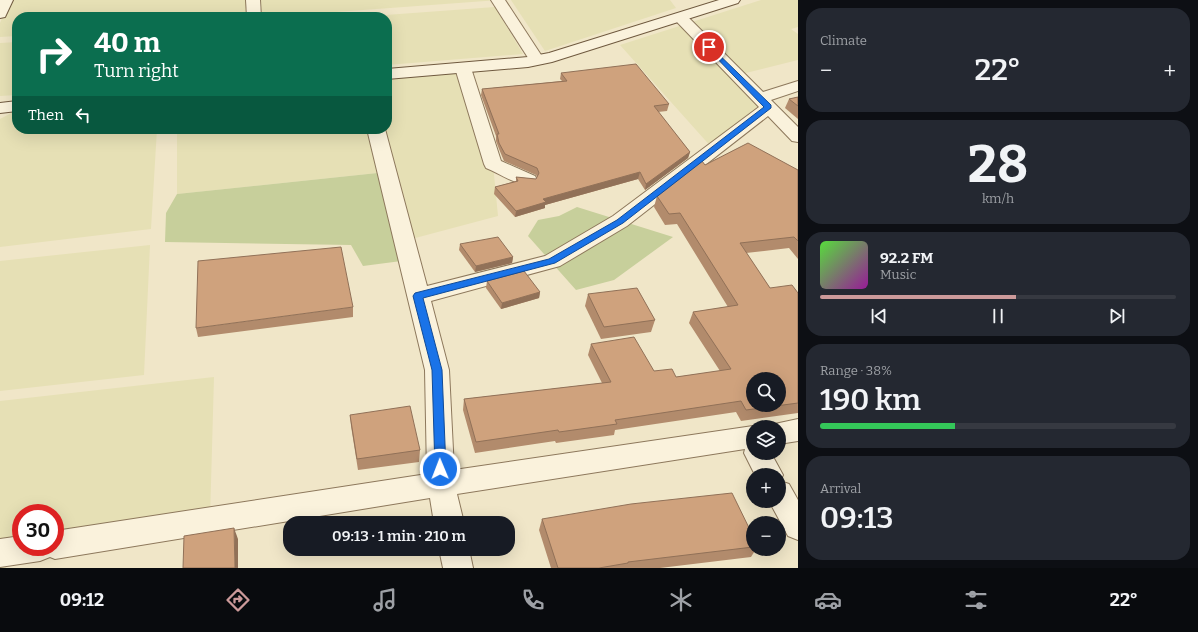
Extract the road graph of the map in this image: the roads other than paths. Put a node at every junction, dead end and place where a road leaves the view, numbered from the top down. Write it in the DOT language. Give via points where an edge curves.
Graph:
graph roads {
  1 [pos="6,0"];
  2 [pos="253,0"];
  3 [pos="498,0"];
  4 [pos="733,0"];
  5 [pos="254,12"];
  6 [pos="0,14"];
  7 [pos="680,18"];
  8 [pos="537,61"];
  9 [pos="463,68"];
  10 [pos="392,74"];
  11 [pos="798,86"];
  12 [pos="764,102"];
  13 [pos="12,107"];
  14 [pos="0,108"];
  15 [pos="377,134"];
  16 [pos="798,137"];
  17 [pos="528,180"];
  18 [pos="418,296"];
  19 [pos="798,430"];
  20 [pos="786,432"];
  21 [pos="746,445"];
  22 [pos="440,484"];
  23 [pos="786,506"];
  24 [pos="447,516"];
  25 [pos="798,527"];
  26 [pos="64,544"];
  27 [pos="12,551"];
  28 [pos="0,553"];
  29 [pos="455,556"];
  30 [pos="458,568"];
  1 -- 6 [label="street"];
  2 -- 5 [label="street"];
  3 -- 8 [label="street"];
  4 -- 7 [label="street"];
  7 -- 8 [label="street"];
  7 -- 12 [label="street"];
  8 -- 9 [label="street"];
  9 -- 10 [label="street"];
  9 -- 17 [label="street" via="493,164"];
  11 -- 12 [label="street"];
  12 -- 16 [label="street"];
  12 -- 18 [label="street" via="620,222 552,261"];
  13 -- 14 [label="street"];
  15 -- 18 [label="street"];
  18 -- 22 [label="street" via="437,370"];
  19 -- 20 [label="street"];
  21 -- 22 [label="street"];
  22 -- 24 [label="street"];
  22 -- 26 [label="street"];
  23 -- 25 [label="street"];
  27 -- 28 [label="street"];
  29 -- 30 [label="street"];
}
